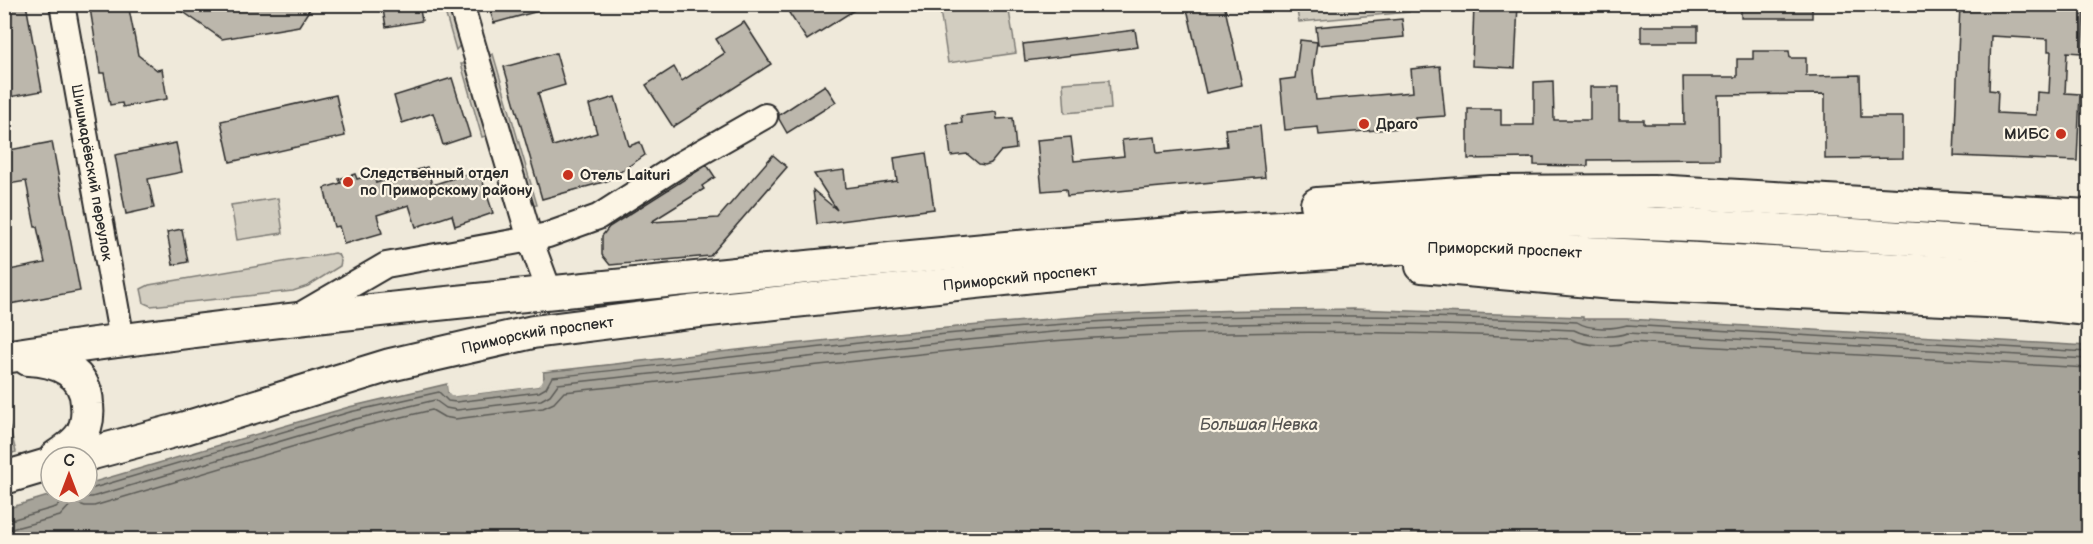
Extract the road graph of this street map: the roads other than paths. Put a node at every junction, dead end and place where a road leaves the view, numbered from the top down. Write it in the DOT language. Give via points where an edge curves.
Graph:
graph roads {
  1 [pos="62,4"];
  2 [pos="460,4"];
  3 [pos="765,116"];
  4 [pos="2088,216"];
  5 [pos="530,239"];
  6 [pos="1106,239"];
  7 [pos="2088,249"];
  8 [pos="1300,255"];
  9 [pos="2088,280"];
  10 [pos="550,293"];
  11 [pos="2088,309"];
  12 [pos="296,318"];
  13 [pos="122,340"];
  14 [pos="4,357"];
  15 [pos="69,445"];
  16 [pos="99,451"];
  17 [pos="39,466"];
  18 [pos="4,478"];
  1 -- 13 [label="street, Шишмарёвский переулок"];
  2 -- 5 [label="street"];
  3 -- 5 [label="street, Приморский проспект" via="598,217"];
  4 -- 6 [label="main road" via="1653,191 1491,192 1142,220"];
  5 -- 10 [label="street"];
  5 -- 12 [label="street, Приморский проспект" via="386,265"];
  6 -- 7 [label="main road, Приморский проспект" via="1285,225 1492,220 1645,223"];
  6 -- 10 [label="main road, Приморский проспект"];
  8 -- 9 [label="main road, Приморский проспект" via="1397,248 1493,248"];
  8 -- 11 [label="main road" via="1612,283"];
  8 -- 16 [label="main road, Приморский проспект" via="1060,274 533,332 390,365"];
  10 -- 12 [label="main road, Приморский проспект"];
  12 -- 13 [label="main road, Приморский проспект"];
  13 -- 14 [label="main road, Приморский проспект"];
  14 -- 15 [label="main road" via="44,359 63,365 76,375 87,399 88,415 83,433"];
  17 -- 18 [label="main road"];
}
